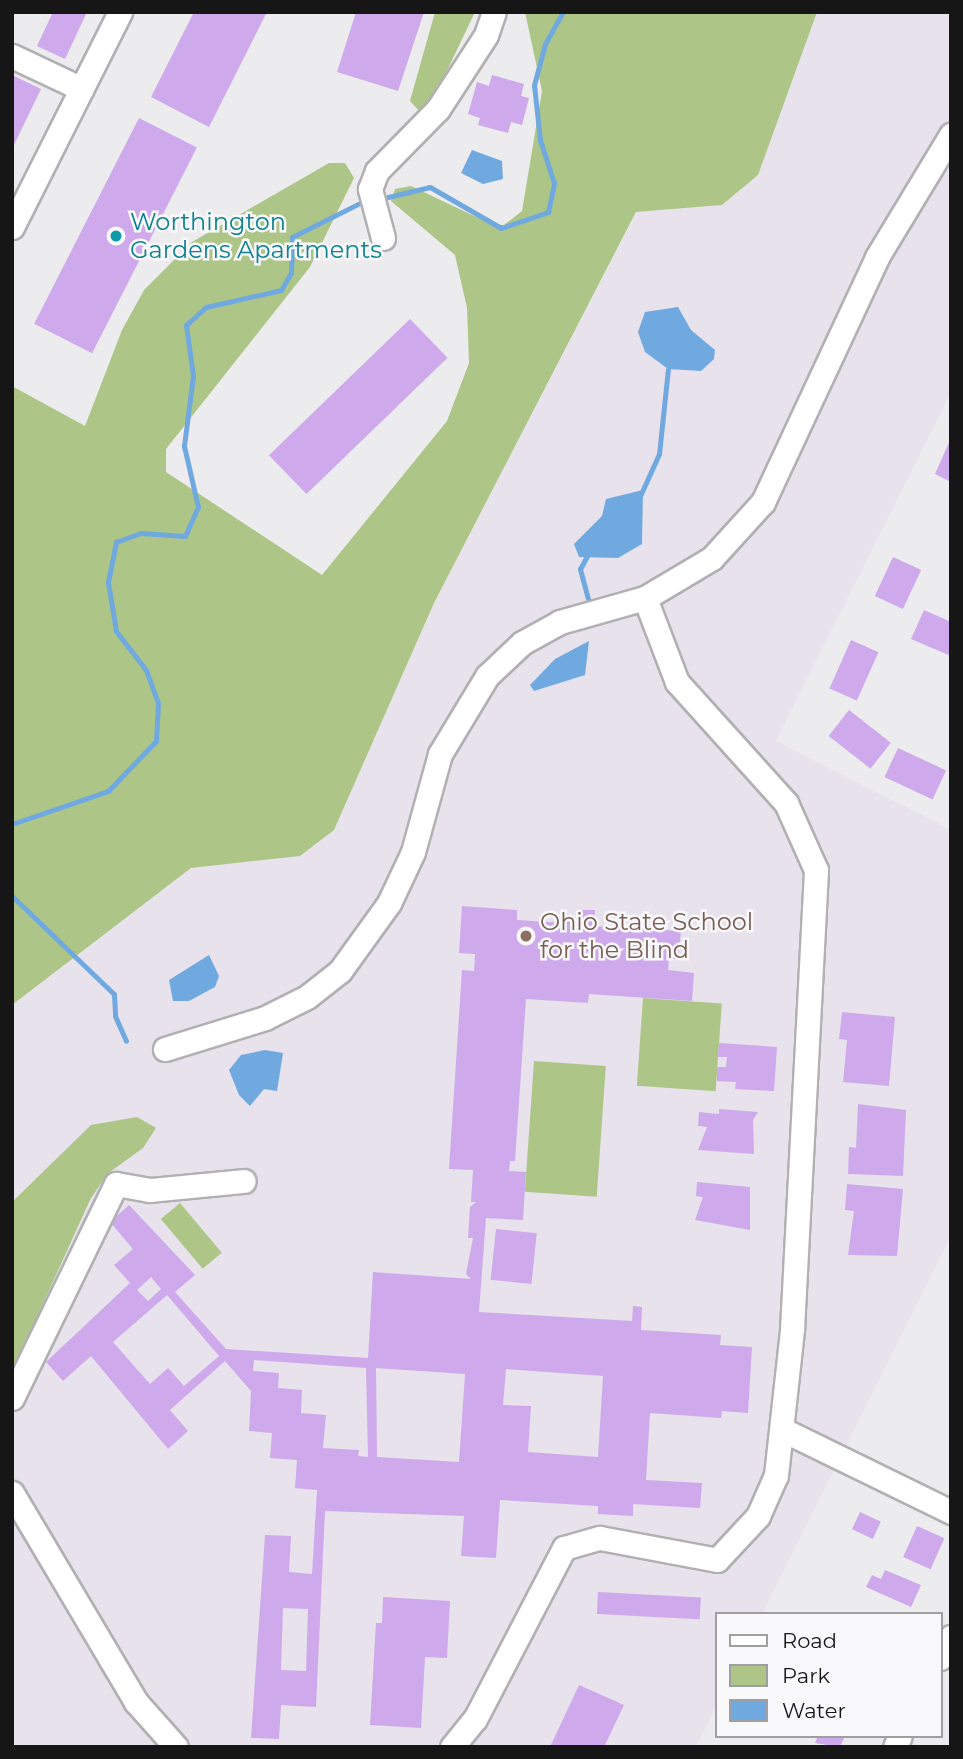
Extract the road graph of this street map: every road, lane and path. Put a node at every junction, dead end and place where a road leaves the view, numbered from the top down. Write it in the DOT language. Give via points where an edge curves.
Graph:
graph roads {
  1 [pos="120,12"];
  2 [pos="494,12"];
  3 [pos="12,56"];
  4 [pos="82,89"];
  5 [pos="951,135"];
  6 [pos="12,227"];
  7 [pos="383,238"];
  8 [pos="645,598"];
  9 [pos="165,1049"];
  10 [pos="244,1181"];
  11 [pos="12,1398"];
  12 [pos="783,1430"];
  13 [pos="12,1493"];
  14 [pos="951,1512"];
  15 [pos="951,1637"];
  16 [pos="942,1654"];
  17 [pos="176,1747"];
  18 [pos="452,1747"];
  1 -- 4 [label="street"];
  2 -- 7 [label="street" via="486,35 438,109 377,172 370,189"];
  3 -- 4 [label="street"];
  4 -- 6 [label="street"];
  5 -- 8 [label="street" via="877,257 763,502 712,558"];
  8 -- 9 [label="street" via="560,622 522,643 487,676 440,754 413,852 389,903 340,971 307,998 265,1018"];
  8 -- 12 [label="street" via="677,682 786,803 816,870 818,897"];
  10 -- 11 [label="street" via="150,1189 116,1184"];
  12 -- 14 [label="street"];
  12 -- 18 [label="street" via="765,1503 747,1531 717,1560 600,1538 564,1548 475,1719"];
  13 -- 17 [label="street" via="136,1702"];
  15 -- 16 [label="street"];
}
